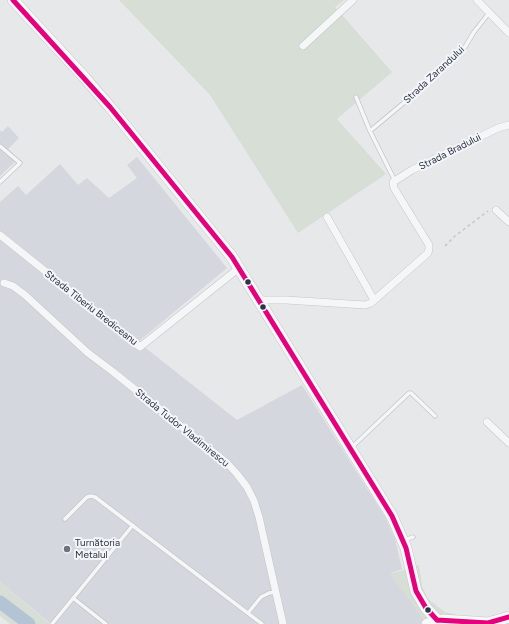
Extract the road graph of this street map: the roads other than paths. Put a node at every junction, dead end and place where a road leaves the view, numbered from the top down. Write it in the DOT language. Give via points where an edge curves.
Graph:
graph roads {
  1 [pos="13,0"];
  2 [pos="353,0"];
  3 [pos="477,0"];
  4 [pos="490,13"];
  5 [pos="509,33"];
  6 [pos="303,46"];
  7 [pos="356,97"];
  8 [pos="509,125"];
  9 [pos="370,131"];
  10 [pos="0,146"];
  11 [pos="0,182"];
  12 [pos="394,182"];
  13 [pos="496,210"];
  14 [pos="327,217"];
  15 [pos="509,222"];
  16 [pos="0,235"];
  17 [pos="239,268"];
  18 [pos="4,283"];
  19 [pos="259,300"];
  20 [pos="374,300"];
  21 [pos="435,416"];
  22 [pos="487,422"];
  23 [pos="509,443"];
  24 [pos="351,449"];
  25 [pos="65,519"];
  26 [pos="133,525"];
  27 [pos="275,592"];
  28 [pos="73,598"];
  29 [pos="248,613"];
  30 [pos="506,620"];
  31 [pos="432,622"];
  32 [pos="53,623"];
  33 [pos="106,624"];
  34 [pos="262,624"];
  35 [pos="283,624"];
  1 -- 17 [label="street" via="110,107"];
  2 -- 6 [label="street"];
  3 -- 4 [label="street"];
  4 -- 5 [label="street"];
  4 -- 9 [label="lane, Strada Zarandului" via="465,47"];
  7 -- 9 [label="lane"];
  8 -- 12 [label="street, Strada Bradului" via="412,170"];
  9 -- 12 [label="lane"];
  10 -- 11 [label="lane" via="20,163"];
  12 -- 20 [label="street" via="429,245 428,253"];
  13 -- 15 [label="street"];
  14 -- 20 [label="street"];
  16 -- 17 [label="street, Strada Tiberiu Brediceanu" via="140,347"];
  17 -- 19 [label="street"];
  18 -- 27 [label="street, Strada Tudor Vladimirescu" via="25,295 88,353 227,462 250,494 259,517"];
  19 -- 20 [label="street" via="365,305"];
  19 -- 24 [label="street"];
  21 -- 24 [label="lane" via="408,393"];
  22 -- 23 [label="street"];
  24 -- 31 [label="street" via="408,539 416,591"];
  25 -- 26 [label="lane" via="91,496"];
  26 -- 28 [label="lane"];
  26 -- 29 [label="lane"];
  27 -- 29 [label="lane" via="261,597"];
  27 -- 35 [label="street, Strada Tudor Vladimirescu"];
  28 -- 32 [label="lane"];
  28 -- 33 [label="lane"];
  29 -- 34 [label="lane"];
  30 -- 31 [label="street" via="488,623"];
}
